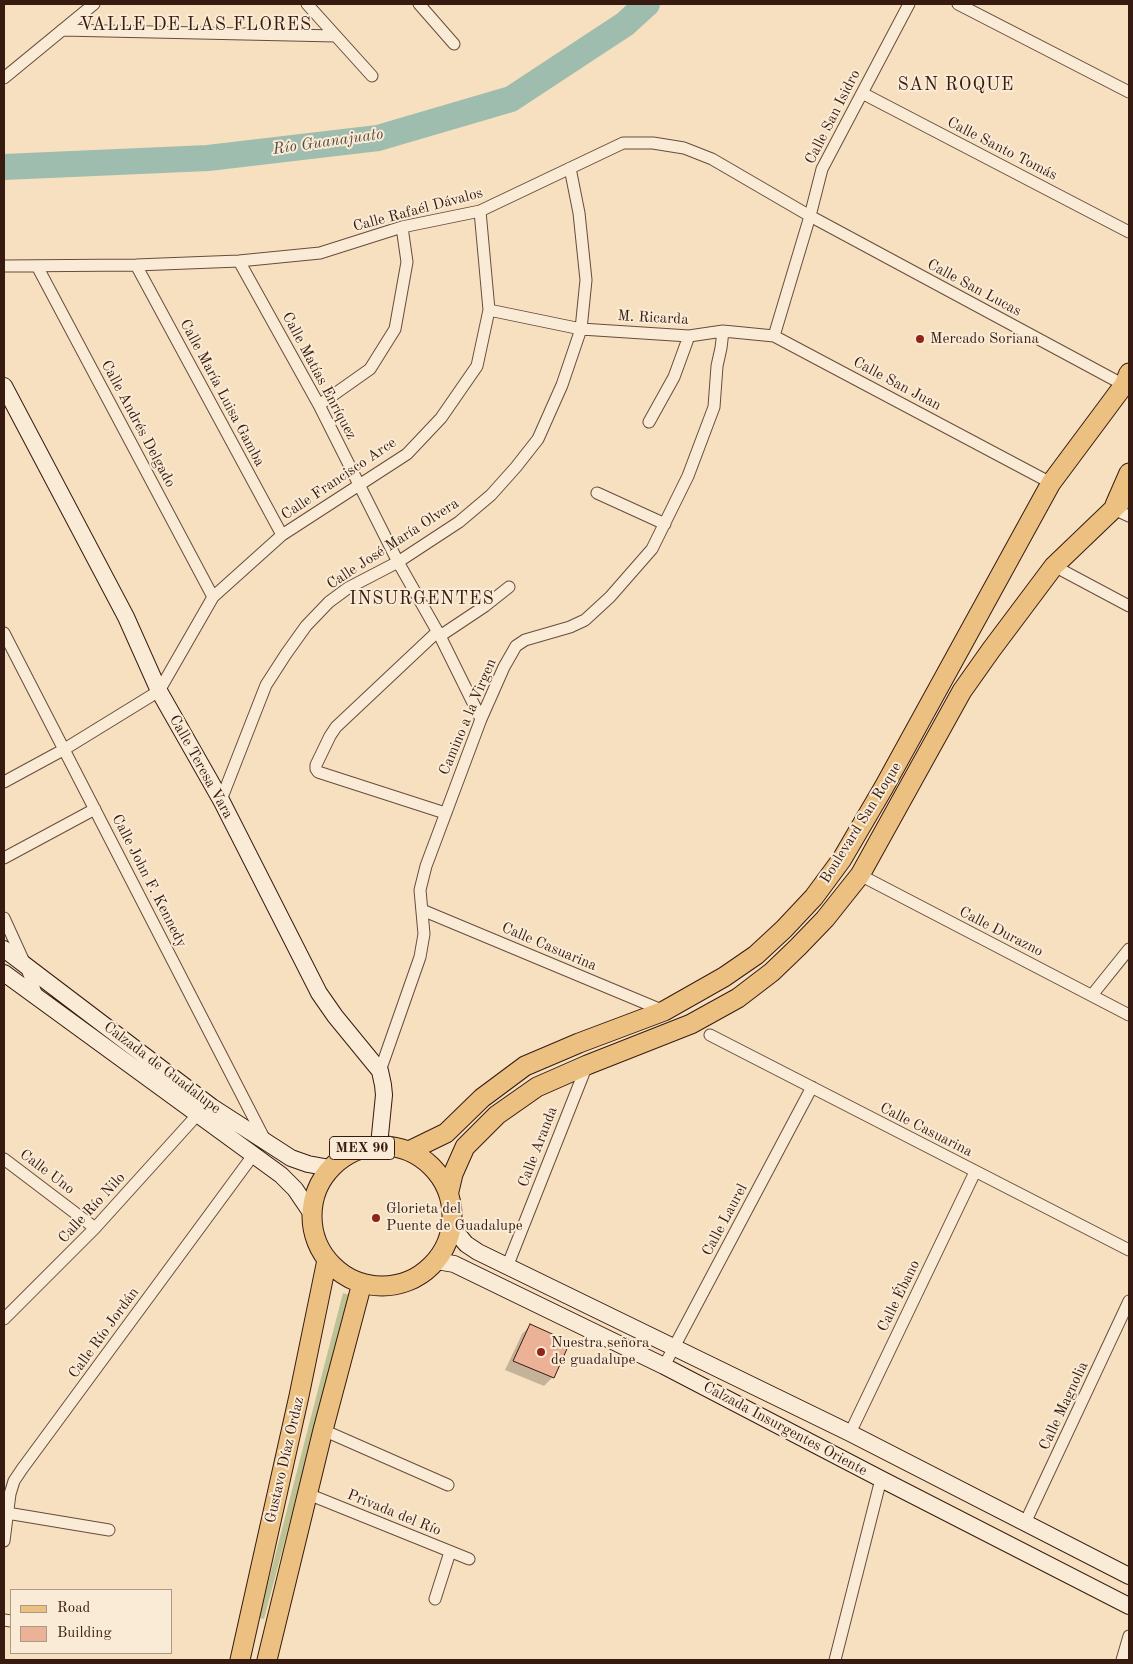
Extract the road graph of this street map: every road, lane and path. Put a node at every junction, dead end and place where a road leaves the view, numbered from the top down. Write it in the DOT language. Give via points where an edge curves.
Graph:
graph roads {
  1 [pos="94,4"];
  2 [pos="307,4"];
  3 [pos="418,4"];
  4 [pos="909,4"];
  5 [pos="958,4"];
  6 [pos="62,30"];
  7 [pos="336,36"];
  8 [pos="454,44"];
  9 [pos="372,76"];
  10 [pos="4,78"];
  11 [pos="1129,92"];
  12 [pos="862,93"];
  13 [pos="570,168"];
  14 [pos="480,211"];
  15 [pos="810,216"];
  16 [pos="402,227"];
  17 [pos="1129,232"];
  18 [pos="239,261"];
  19 [pos="136,265"];
  20 [pos="4,266"];
  21 [pos="37,266"];
  22 [pos="489,310"];
  23 [pos="581,329"];
  24 [pos="723,332"];
  25 [pos="689,336"];
  26 [pos="774,336"];
  27 [pos="1128,384"];
  28 [pos="4,386"];
  29 [pos="319,405"];
  30 [pos="649,422"];
  31 [pos="1129,473"];
  32 [pos="1051,483"];
  33 [pos="360,485"];
  34 [pos="597,493"];
  35 [pos="1129,494"];
  36 [pos="1122,512"];
  37 [pos="665,524"];
  38 [pos="282,535"];
  39 [pos="398,562"];
  40 [pos="1054,566"];
  41 [pos="509,587"];
  42 [pos="213,597"];
  43 [pos="1129,606"];
  44 [pos="4,633"];
  45 [pos="438,634"];
  46 [pos="159,691"];
  47 [pos="481,719"];
  48 [pos="63,750"];
  49 [pos="4,782"];
  50 [pos="221,800"];
  51 [pos="95,809"];
  52 [pos="445,812"];
  53 [pos="4,858"];
  54 [pos="860,875"];
  55 [pos="422,910"];
  56 [pos="4,918"];
  57 [pos="4,949"];
  58 [pos="1129,949"];
  59 [pos="25,964"];
  60 [pos="4,973"];
  61 [pos="1092,995"];
  62 [pos="38,998"];
  63 [pos="664,1011"];
  64 [pos="1129,1015"];
  65 [pos="710,1035"];
  66 [pos="587,1065"];
  67 [pos="380,1071"];
  68 [pos="812,1088"];
  69 [pos="198,1114"];
  70 [pos="267,1144"];
  71 [pos="379,1146"];
  72 [pos="409,1151"];
  73 [pos="254,1154"];
  74 [pos="4,1159"];
  75 [pos="330,1168"];
  76 [pos="975,1172"];
  77 [pos="449,1191"];
  78 [pos="312,1214"];
  79 [pos="452,1227"];
  80 [pos="95,1228"];
  81 [pos="1129,1250"];
  82 [pos="327,1260"];
  83 [pos="437,1261"];
  84 [pos="507,1267"];
  85 [pos="362,1284"];
  86 [pos="1129,1301"];
  87 [pos="4,1319"];
  88 [pos="675,1347"];
  89 [pos="664,1366"];
  90 [pos="323,1430"];
  91 [pos="850,1433"];
  92 [pos="881,1479"];
  93 [pos="448,1485"];
  94 [pos="308,1494"];
  95 [pos="7,1513"];
  96 [pos="1025,1523"];
  97 [pos="109,1530"];
  98 [pos="4,1541"];
  99 [pos="450,1552"];
  100 [pos="469,1559"];
  101 [pos="1129,1576"];
  102 [pos="435,1599"];
  103 [pos="1129,1606"];
  104 [pos="1129,1636"];
  105 [pos="240,1660"];
  106 [pos="267,1660"];
  107 [pos="835,1660"];
  108 [pos="1122,1660"];
  1 -- 6 [label="street"];
  2 -- 7 [label="street"];
  3 -- 8 [label="street"];
  4 -- 12 [label="street, Calle San Isidro"];
  5 -- 11 [label="street"];
  6 -- 7 [label="street"];
  6 -- 10 [label="street"];
  7 -- 9 [label="street"];
  12 -- 15 [label="street, Calle San Isidro" via="822,169"];
  12 -- 17 [label="street, Calle Santo Tomás"];
  13 -- 14 [label="street, Calle Rafaél Dávalos"];
  13 -- 15 [label="street, Calle Rafaél Dávalos" via="623,143 684,148 712,159"];
  13 -- 23 [label="street, Calle José María Olvera" via="586,271"];
  14 -- 16 [label="street, Calle Rafaél Dávalos"];
  14 -- 22 [label="street, Calle Francisco Arce"];
  15 -- 26 [label="street, Calle San Isidro"];
  15 -- 27 [label="street, Calle San Lucas"];
  16 -- 18 [label="street, Calle Rafaél Dávalos" via="320,253"];
  16 -- 29 [label="street" via="407,262 395,329 370,369"];
  18 -- 19 [label="street, Calle Rafaél Dávalos"];
  18 -- 29 [label="street, Calle Matías Enríquez"];
  19 -- 21 [label="street, Calle Rafaél Dávalos"];
  19 -- 38 [label="street, Calle María Luisa Gamba"];
  20 -- 21 [label="street, Calle Rafaél Dávalos"];
  21 -- 42 [label="street, Calle Andrés Delgado"];
  22 -- 23 [label="street, M. Ricarda"];
  22 -- 33 [label="street, Calle Francisco Arce" via="477,366 441,418 407,454"];
  23 -- 25 [label="street, M. Ricarda"];
  23 -- 39 [label="street, Calle José María Olvera" via="562,385 538,439 491,495 459,522"];
  24 -- 25 [label="street, M. Ricarda"];
  24 -- 26 [label="street, Calle San Juan"];
  24 -- 37 [label="street, Camino a la Virgen" via="714,407 688,476"];
  25 -- 30 [label="street" via="674,377"];
  26 -- 32 [label="street, Calle San Juan"];
  27 -- 32 [label="main road, Boulevard San Roque"];
  28 -- 46 [label="main road, Calle Teresa Vara" via="126,618"];
  29 -- 33 [label="street, Calle Matías Enríquez"];
  31 -- 36 [label="main road, Boulevard San Roque"];
  32 -- 63 [label="main road, Boulevard San Roque" via="842,859 820,889 756,955"];
  33 -- 38 [label="street, Calle Francisco Arce"];
  33 -- 39 [label="street, Calle Matías Enríquez"];
  34 -- 37 [label="street"];
  35 -- 36 [label="main road"];
  36 -- 40 [label="main road, Boulevard San Roque"];
  37 -- 47 [label="street, Camino a la Virgen" via="652,549 585,620 534,636 516,646"];
  38 -- 42 [label="street, Calle Francisco Arce"];
  39 -- 45 [label="street, Calle Matías Enríquez"];
  39 -- 50 [label="street, Calle José María Olvera" via="348,588 306,626 266,685"];
  40 -- 43 [label="street"];
  40 -- 54 [label="main road, Boulevard San Roque" via="962,691"];
  41 -- 45 [label="street" via="485,606"];
  42 -- 46 [label="street, Calle Francisco Arce"];
  44 -- 48 [label="street, Calle John F. Kennedy"];
  45 -- 47 [label="street, Calle Matías Enríquez"];
  45 -- 52 [label="street" via="336,727 316,769"];
  46 -- 48 [label="street"];
  46 -- 50 [label="main road, Calle Teresa Vara"];
  47 -- 52 [label="street, Camino a la Virgen"];
  48 -- 49 [label="street"];
  48 -- 51 [label="street, Calle John F. Kennedy"];
  50 -- 67 [label="main road, Calle Teresa Vara" via="319,993"];
  51 -- 53 [label="street"];
  51 -- 70 [label="street, Calle John F. Kennedy"];
  52 -- 55 [label="street, Camino a la Virgen" via="420,890"];
  54 -- 61 [label="street, Calle Durazno"];
  54 -- 66 [label="main road, Boulevard San Roque" via="798,947 738,998 691,1024"];
  55 -- 63 [label="street, Calle Casuarina"];
  55 -- 67 [label="street, Camino a la Virgen" via="424,934 420,957"];
  56 -- 59 [label="street"];
  57 -- 59 [label="main road, Calzada de Guadalupe / MEX 90"];
  58 -- 61 [label="street"];
  59 -- 62 [label="street"];
  59 -- 70 [label="main road, Calzada de Guadalupe / MEX 90" via="212,1107"];
  60 -- 62 [label="main road, Calzada de Guadalupe / MEX 90"];
  61 -- 64 [label="street, Calle Durazno"];
  62 -- 69 [label="main road, Calzada de Guadalupe / MEX 90"];
  63 -- 72 [label="main road, Boulevard San Roque" via="525,1066 482,1098 446,1133"];
  65 -- 68 [label="street, Calle Casuarina"];
  66 -- 77 [label="main road, Boulevard San Roque" via="536,1086 497,1115 465,1147"];
  66 -- 84 [label="street, Calle Aranda"];
  67 -- 71 [label="main road" via="384,1095"];
  68 -- 76 [label="street, Calle Casuarina"];
  68 -- 88 [label="street, Calle Laurel"];
  69 -- 73 [label="main road, Calzada de Guadalupe / MEX 90"];
  69 -- 80 [label="street, Calle Río Nilo"];
  70 -- 75 [label="main road, Calzada de Guadalupe / MEX 90" via="291,1158"];
  71 -- 72 [label="main road, MEX 90"];
  71 -- 75 [label="main road, MEX 90" via="344,1156"];
  72 -- 77 [label="main road, MEX 90" via="439,1174"];
  73 -- 78 [label="main road, Calzada de Guadalupe / MEX 90" via="295,1189"];
  73 -- 95 [label="street, Calle Río Jordán" via="22,1469 14,1481"];
  74 -- 80 [label="street, Calle Uno"];
  75 -- 78 [label="main road, MEX 90" via="317,1189"];
  76 -- 81 [label="street, Calle Casuarina"];
  76 -- 91 [label="street, Calle Ébano"];
  77 -- 79 [label="main road, MEX 90"];
  78 -- 82 [label="main road, MEX 90" via="315,1238"];
  79 -- 83 [label="main road, MEX 90" via="447,1245"];
  79 -- 84 [label="main road, Calzada Insurgentes Oriente" via="466,1244"];
  80 -- 87 [label="street, Calle Río Nilo"];
  82 -- 85 [label="main road, MEX 90"];
  82 -- 105 [label="main road, Gustavo Díaz Ordaz"];
  83 -- 85 [label="main road, MEX 90" via="422,1275 403,1284"];
  83 -- 89 [label="main road, Calzada Insurgentes Oriente" via="454,1264"];
  84 -- 88 [label="main road, Calzada Insurgentes Oriente"];
  85 -- 90 [label="main road, Gustavo Díaz Ordaz"];
  86 -- 96 [label="street, Calle Magnolia"];
  88 -- 89 [label="street, Calle Laurel"];
  88 -- 91 [label="main road, Calzada Insurgentes Oriente"];
  89 -- 92 [label="main road, Calzada Insurgentes Oriente"];
  90 -- 93 [label="street"];
  90 -- 94 [label="main road, Gustavo Díaz Ordaz"];
  91 -- 96 [label="main road, Calzada Insurgentes Oriente"];
  92 -- 103 [label="main road, Calzada Insurgentes Oriente"];
  92 -- 107 [label="street"];
  94 -- 99 [label="street, Privada del Río"];
  94 -- 106 [label="main road, Gustavo Díaz Ordaz"];
  95 -- 97 [label="street"];
  95 -- 98 [label="street, Calle Río Jordán"];
  96 -- 101 [label="main road, Calzada Insurgentes Oriente"];
  99 -- 100 [label="street, Privada del Río"];
  99 -- 102 [label="street"];
  104 -- 108 [label="street"];
}
